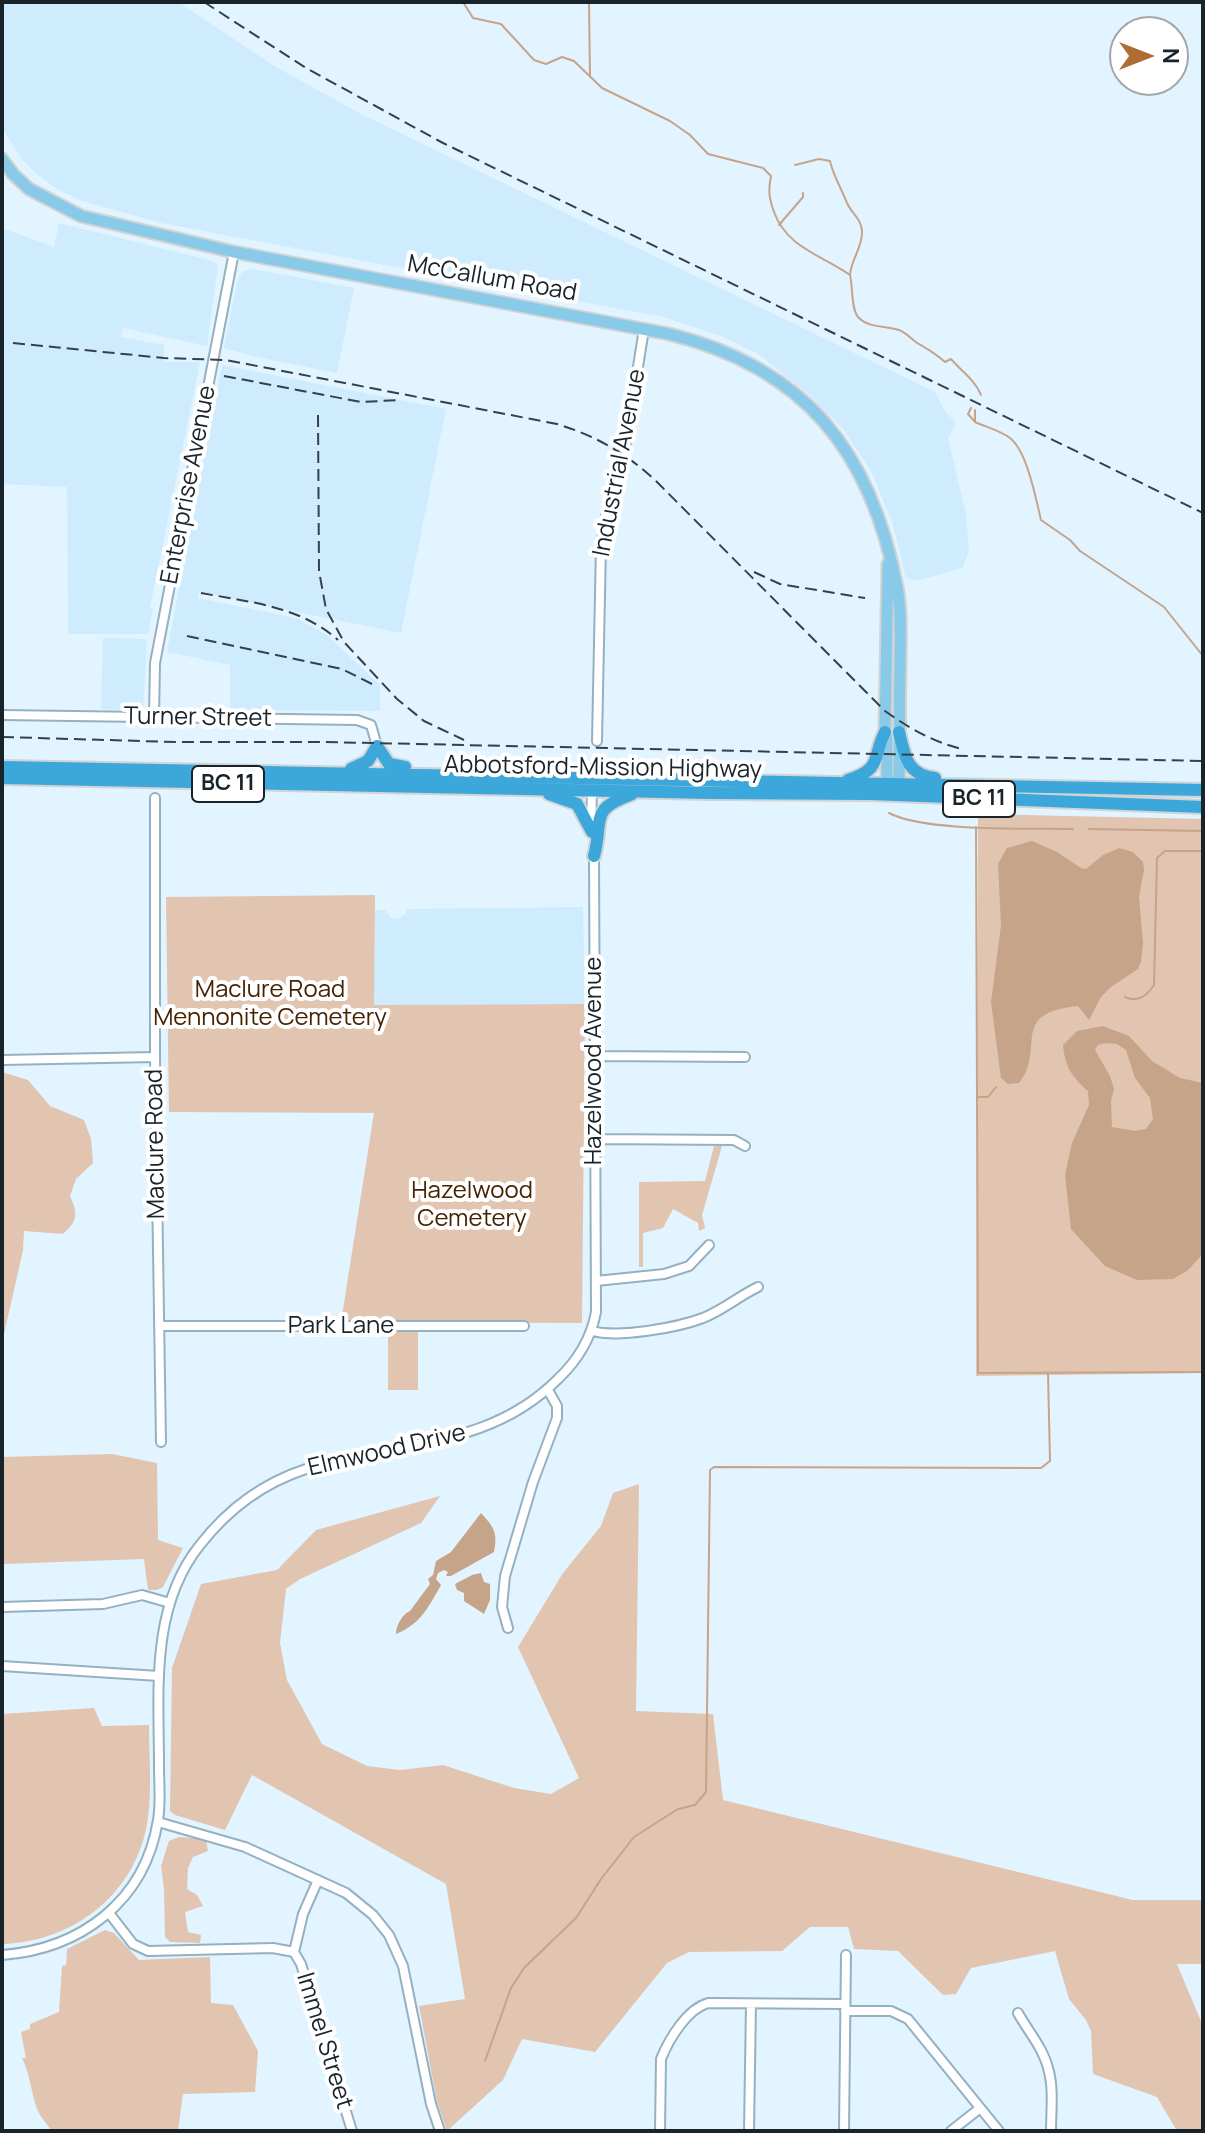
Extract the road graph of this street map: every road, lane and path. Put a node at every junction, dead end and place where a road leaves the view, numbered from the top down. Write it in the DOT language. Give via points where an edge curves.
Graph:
graph roads {
  1 [pos="2,159"];
  2 [pos="8,173"];
  3 [pos="234,252"];
  4 [pos="644,329"];
  5 [pos="888,555"];
  6 [pos="2,715"];
  7 [pos="154,718"];
  8 [pos="885,732"];
  9 [pos="899,732"];
  10 [pos="597,741"];
  11 [pos="377,746"];
  12 [pos="2,767"];
  13 [pos="324,772"];
  14 [pos="9,779"];
  15 [pos="607,779"];
  16 [pos="834,783"];
  17 [pos="537,784"];
  18 [pos="2,785"];
  19 [pos="1068,786"];
  20 [pos="893,788"];
  21 [pos="592,790"];
  22 [pos="1203,790"];
  23 [pos="641,792"];
  24 [pos="155,798"];
  25 [pos="1203,798"];
  26 [pos="1065,800"];
  27 [pos="1203,807"];
  28 [pos="592,832"];
  29 [pos="594,856"];
  30 [pos="594,1056"];
  31 [pos="155,1057"];
  32 [pos="745,1057"];
  33 [pos="2,1060"];
  34 [pos="595,1139"];
  35 [pos="745,1146"];
  36 [pos="709,1245"];
  37 [pos="596,1281"];
  38 [pos="758,1287"];
  39 [pos="159,1326"];
  40 [pos="524,1326"];
  41 [pos="592,1331"];
  42 [pos="548,1390"];
  43 [pos="161,1442"];
  44 [pos="170,1603"];
  45 [pos="2,1607"];
  46 [pos="508,1628"];
  47 [pos="2,1666"];
  48 [pos="159,1676"];
  49 [pos="158,1822"];
  50 [pos="318,1880"];
  51 [pos="109,1913"];
  52 [pos="294,1952"];
  53 [pos="2,1955"];
  54 [pos="846,1955"];
  55 [pos="751,2004"];
  56 [pos="845,2008"];
  57 [pos="1018,2013"];
  58 [pos="979,2109"];
  59 [pos="352,2131"];
  60 [pos="440,2131"];
  61 [pos="660,2131"];
  62 [pos="749,2131"];
  63 [pos="844,2131"];
  64 [pos="951,2131"];
  65 [pos="999,2131"];
  66 [pos="1051,2131"];
  1 -- 2 [label="main road, McCallum Road"];
  2 -- 3 [label="main road, McCallum Road" via="81,216"];
  3 -- 4 [label="main road, McCallum Road"];
  3 -- 7 [label="street, Enterprise Avenue" via="155,663"];
  4 -- 5 [label="main road, McCallum Road" via="719,348 797,394 855,464 880,521"];
  4 -- 10 [label="street, Industrial Avenue" via="626,442 602,540"];
  5 -- 8 [label="main road, McCallum Road"];
  5 -- 9 [label="main road, McCallum Road" via="898,589"];
  6 -- 7 [label="street, Turner Street"];
  7 -- 11 [label="street, Turner Street" via="357,720 371,725"];
  8 -- 16 [label="highway" via="871,768"];
  8 -- 20 [label="main road, McCallum Road"];
  9 -- 19 [label="highway" via="904,753 921,776"];
  9 -- 20 [label="main road, McCallum Road"];
  11 -- 13 [label="highway" via="360,767"];
  11 -- 17 [label="highway" via="395,766 525,772"];
  12 -- 13 [label="highway, Abbotsford-Mission Highway / BC 11"];
  13 -- 17 [label="highway, Abbotsford-Mission Highway / BC 11"];
  14 -- 17 [label="highway, Abbotsford-Mission Highway / BC 11"];
  14 -- 18 [label="highway"];
  15 -- 16 [label="highway, Abbotsford-Mission Highway / BC 11"];
  15 -- 17 [label="highway, Abbotsford-Mission Highway / BC 11"];
  15 -- 21 [label="highway"];
  16 -- 20 [label="highway, Abbotsford-Mission Highway / BC 11"];
  17 -- 21 [label="highway, Abbotsford-Mission Highway / BC 11"];
  17 -- 28 [label="highway" via="577,804"];
  19 -- 20 [label="highway, Abbotsford-Mission Highway / BC 11"];
  19 -- 22 [label="highway, Abbotsford-Mission Highway / BC 11"];
  20 -- 23 [label="highway, Abbotsford-Mission Highway / BC 11"];
  20 -- 26 [label="highway, Abbotsford-Mission Highway / BC 11"];
  21 -- 23 [label="highway, Abbotsford-Mission Highway / BC 11"];
  21 -- 28 [label="street, Hazelwood Avenue"];
  23 -- 29 [label="highway" via="613,802 601,813"];
  24 -- 31 [label="street, Maclure Road"];
  25 -- 26 [label="highway"];
  26 -- 27 [label="highway, Abbotsford-Mission Highway / BC 11"];
  28 -- 29 [label="street, Hazelwood Avenue"];
  29 -- 30 [label="street, Hazelwood Avenue"];
  30 -- 32 [label="street"];
  30 -- 34 [label="street, Hazelwood Avenue"];
  31 -- 33 [label="street"];
  31 -- 39 [label="street, Maclure Road"];
  34 -- 35 [label="street" via="734,1140"];
  34 -- 37 [label="street, Hazelwood Avenue"];
  36 -- 37 [label="street" via="689,1266 664,1274"];
  37 -- 41 [label="street, Hazelwood Avenue"];
  38 -- 41 [label="street" via="703,1318 675,1326"];
  39 -- 40 [label="street, Park Lane"];
  39 -- 43 [label="street, Maclure Road"];
  41 -- 42 [label="street, Elmwood Drive" via="574,1364"];
  42 -- 44 [label="street, Elmwood Drive" via="486,1428 341,1459 262,1487 199,1546"];
  42 -- 46 [label="street" via="557,1418 505,1576 502,1607"];
  44 -- 45 [label="street" via="142,1595 103,1604"];
  44 -- 48 [label="street"];
  47 -- 48 [label="street"];
  48 -- 49 [label="street"];
  49 -- 50 [label="street" via="226,1840"];
  49 -- 51 [label="street" via="140,1873"];
  50 -- 52 [label="street, Immel Street"];
  50 -- 60 [label="street" via="361,1904 397,1949"];
  51 -- 52 [label="street, Immel Street" via="133,1944 148,1951"];
  51 -- 53 [label="street" via="62,1943"];
  52 -- 59 [label="street, Immel Street"];
  54 -- 56 [label="street"];
  55 -- 56 [label="street"];
  55 -- 61 [label="street" via="698,2006 665,2050"];
  55 -- 62 [label="street"];
  56 -- 58 [label="street" via="891,2011 908,2019"];
  56 -- 63 [label="street"];
  57 -- 66 [label="street" via="1048,2066"];
  58 -- 64 [label="street"];
  58 -- 65 [label="street"];
}
